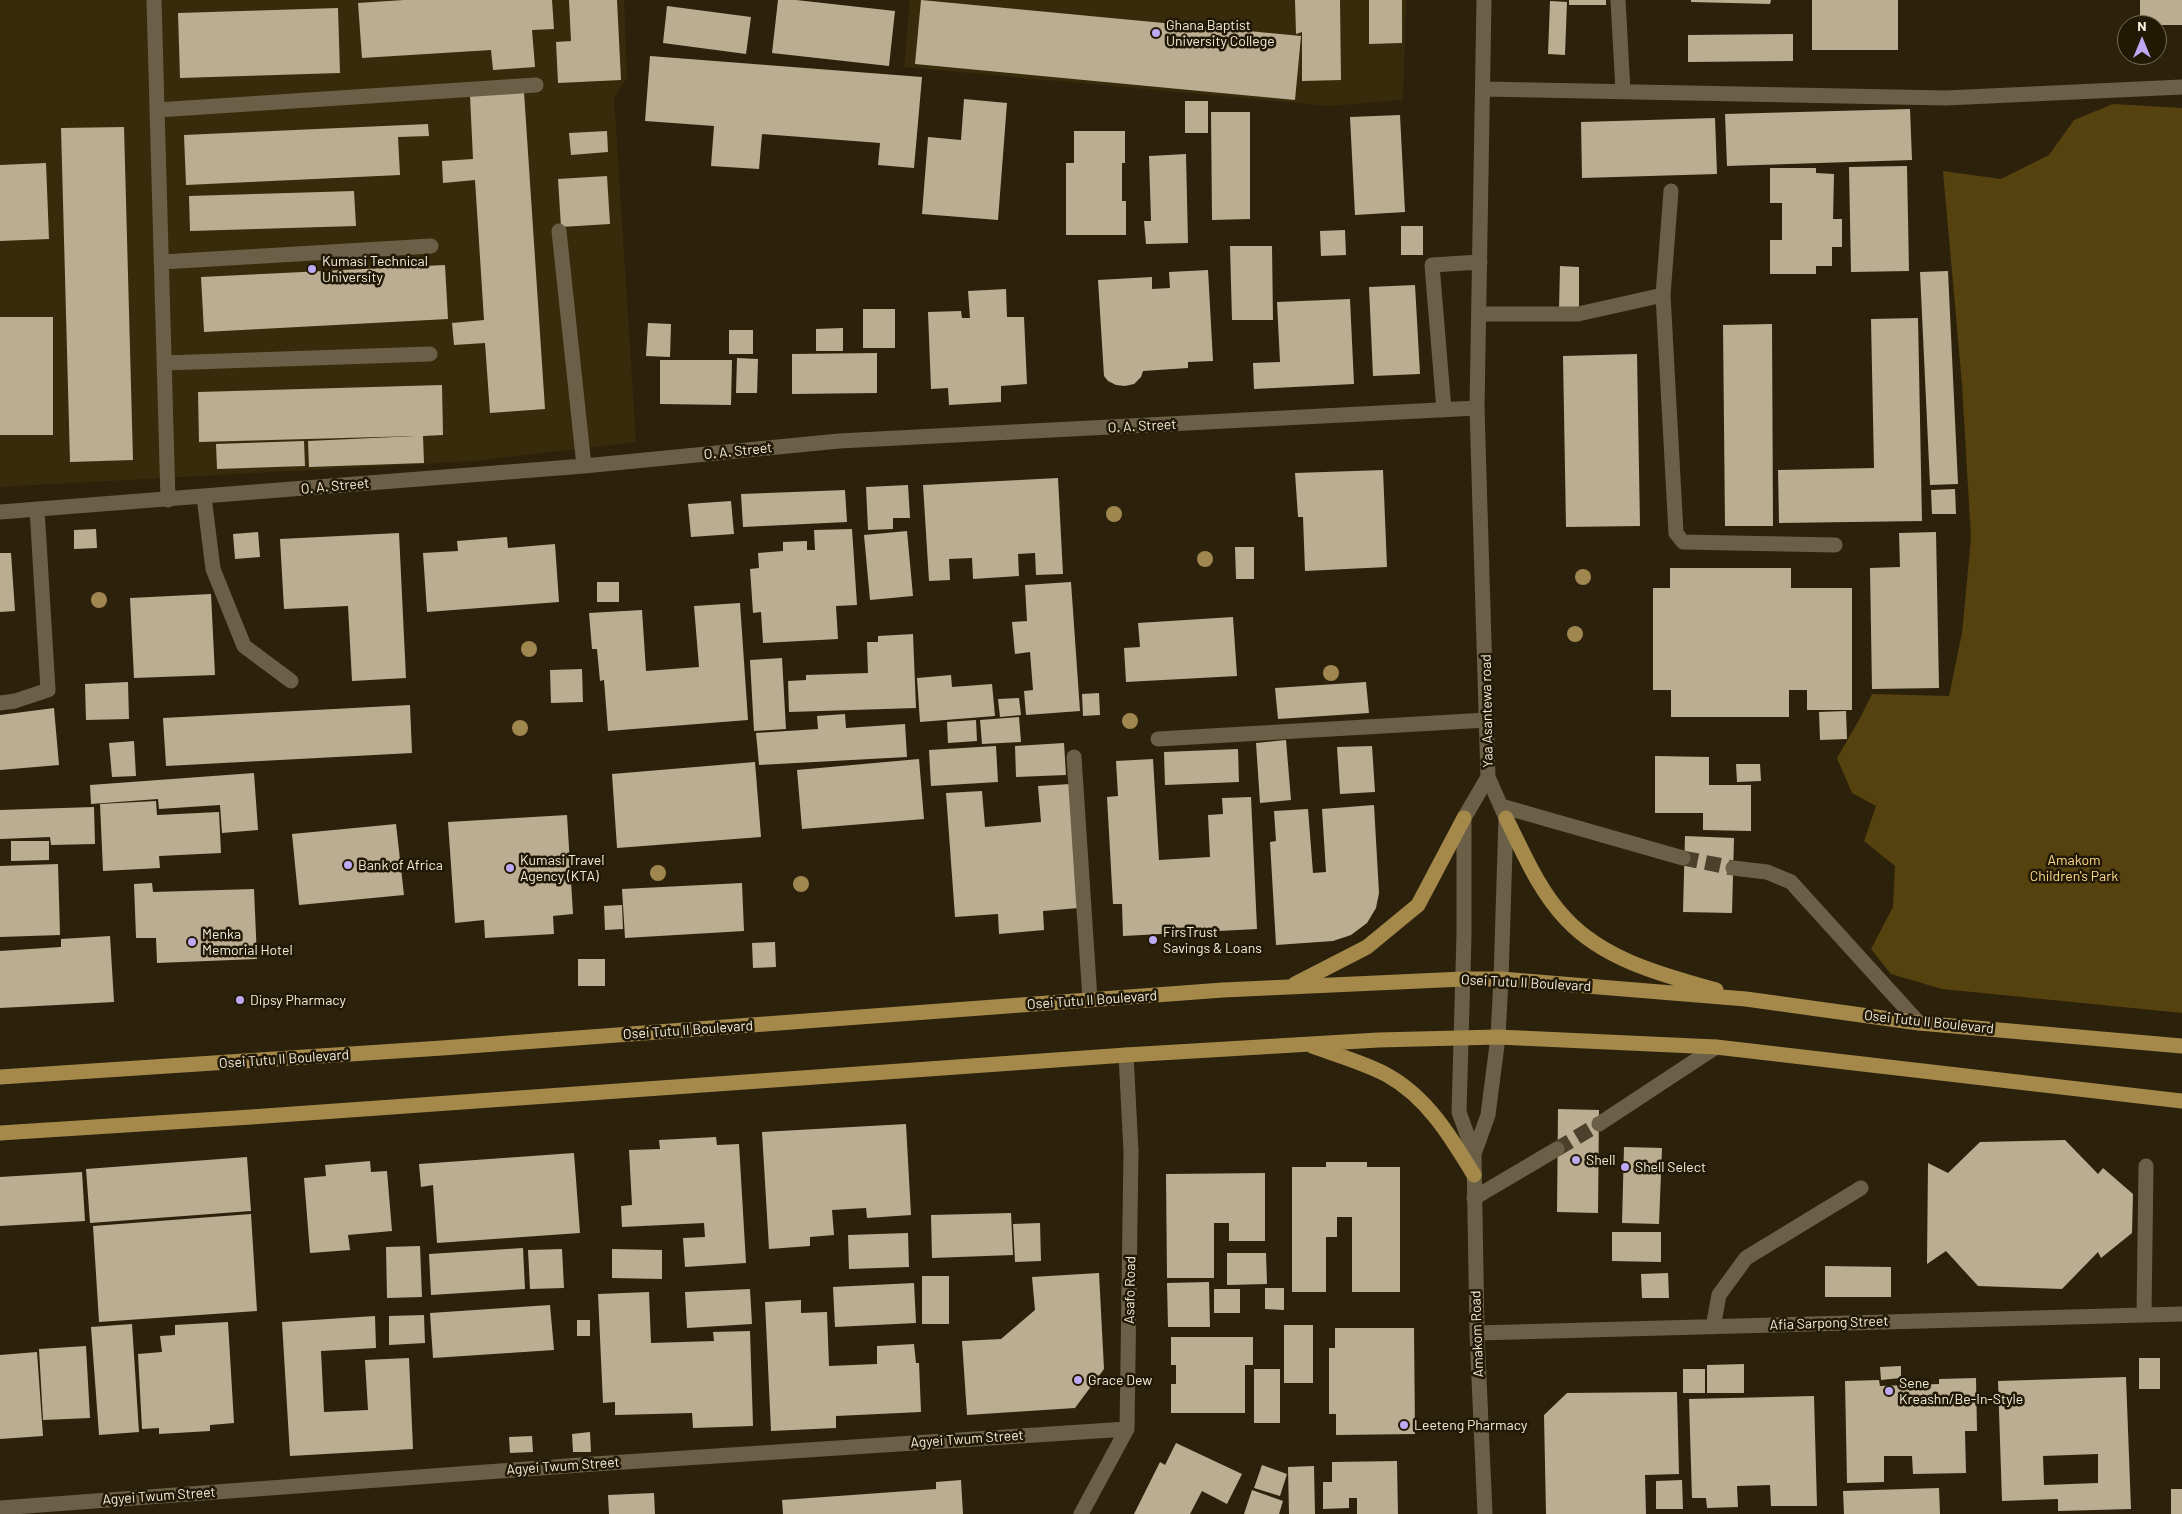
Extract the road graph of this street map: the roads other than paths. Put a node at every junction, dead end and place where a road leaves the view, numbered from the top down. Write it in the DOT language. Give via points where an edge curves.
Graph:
graph roads {
  1 [pos="154,0"];
  2 [pos="1484,0"];
  3 [pos="1618,0"];
  4 [pos="536,85"];
  5 [pos="2182,87"];
  6 [pos="1483,89"];
  7 [pos="1623,91"];
  8 [pos="157,110"];
  9 [pos="1671,191"];
  10 [pos="559,231"];
  11 [pos="431,246"];
  12 [pos="162,262"];
  13 [pos="1480,262"];
  14 [pos="1663,295"];
  15 [pos="1479,314"];
  16 [pos="430,354"];
  17 [pos="164,363"];
  18 [pos="1477,408"];
  19 [pos="1444,410"];
  20 [pos="584,466"];
  21 [pos="204,497"];
  22 [pos="168,500"];
  23 [pos="37,509"];
  24 [pos="0,512"];
  25 [pos="1835,546"];
  26 [pos="291,681"];
  27 [pos="0,702"];
  28 [pos="1487,720"];
  29 [pos="1158,739"];
  30 [pos="1074,757"];
  31 [pos="1488,777"];
  32 [pos="1503,812"];
  33 [pos="1464,818"];
  34 [pos="1683,858"];
  35 [pos="1733,868"];
  36 [pos="1463,979"];
  37 [pos="1501,979"];
  38 [pos="1290,986"];
  39 [pos="1746,999"];
  40 [pos="1090,1000"];
  41 [pos="1920,1023"];
  42 [pos="1498,1037"];
  43 [pos="1462,1038"];
  44 [pos="1306,1044"];
  45 [pos="2182,1046"];
  46 [pos="1716,1047"];
  47 [pos="1126,1055"];
  48 [pos="0,1077"];
  49 [pos="2182,1101"];
  50 [pos="1599,1124"];
  51 [pos="0,1132"];
  52 [pos="1557,1149"];
  53 [pos="1474,1154"];
  54 [pos="2146,1166"];
  55 [pos="1474,1175"];
  56 [pos="1861,1188"];
  57 [pos="1474,1198"];
  58 [pos="2182,1314"];
  59 [pos="2144,1315"];
  60 [pos="1713,1327"];
  61 [pos="1477,1333"];
  62 [pos="1127,1429"];
  63 [pos="0,1508"];
  64 [pos="1081,1514"];
  65 [pos="1485,1514"];
  1 -- 8 [label="street"];
  2 -- 6 [label="street, Yaa Asantewa road"];
  3 -- 7 [label="street"];
  4 -- 8 [label="street"];
  5 -- 7 [label="street" via="1946,98"];
  6 -- 7 [label="street"];
  6 -- 13 [label="street, Yaa Asantewa road"];
  8 -- 12 [label="street"];
  9 -- 14 [label="street"];
  10 -- 20 [label="street"];
  11 -- 12 [label="street"];
  12 -- 17 [label="street"];
  13 -- 15 [label="street, Yaa Asantewa road"];
  13 -- 19 [label="street" via="1432,265"];
  14 -- 15 [label="street" via="1578,314"];
  14 -- 25 [label="street" via="1676,534 1683,542"];
  15 -- 18 [label="street, Yaa Asantewa road"];
  16 -- 17 [label="street"];
  17 -- 22 [label="street"];
  18 -- 19 [label="street, O. A. Street"];
  18 -- 28 [label="street, Yaa Asantewa road"];
  19 -- 20 [label="street, O. A. Street" via="839,441"];
  20 -- 21 [label="street, O. A. Street"];
  21 -- 22 [label="street, O. A. Street"];
  21 -- 26 [label="street" via="213,569 244,646"];
  22 -- 23 [label="street, O. A. Street"];
  23 -- 24 [label="street, O. A. Street"];
  23 -- 27 [label="street" via="48,690 15,701"];
  28 -- 29 [label="street"];
  28 -- 31 [label="street, Yaa Asantewa road"];
  30 -- 40 [label="street"];
  31 -- 32 [label="street"];
  31 -- 33 [label="street, Yaa Asantewa road"];
  32 -- 34 [label="street"];
  32 -- 37 [label="street, Amakom Road"];
  32 -- 39 [label="main road" via="1538,881 1566,919 1589,940 1615,956"];
  33 -- 36 [label="street, Yaa Asantewa road"];
  33 -- 38 [label="main road" via="1413,910 1367,948"];
  35 -- 41 [label="street" via="1767,872 1792,882"];
  36 -- 37 [label="main road, Osei Tutu II Boulevard"];
  36 -- 38 [label="main road, Osei Tutu II Boulevard"];
  36 -- 43 [label="street, Yaa Asantewa road"];
  37 -- 39 [label="main road, Osei Tutu II Boulevard"];
  37 -- 42 [label="street, Amakom Road"];
  38 -- 40 [label="main road, Osei Tutu II Boulevard"];
  39 -- 41 [label="main road, Osei Tutu II Boulevard"];
  40 -- 48 [label="main road, Osei Tutu II Boulevard"];
  41 -- 45 [label="main road, Osei Tutu II Boulevard"];
  42 -- 43 [label="main road"];
  42 -- 46 [label="main road"];
  42 -- 53 [label="street, Amakom Road" via="1488,1115"];
  43 -- 44 [label="main road"];
  43 -- 53 [label="street, Amakom Road" via="1459,1112"];
  44 -- 47 [label="main road"];
  44 -- 55 [label="main road" via="1387,1075 1400,1084 1446,1128"];
  46 -- 49 [label="main road"];
  46 -- 50 [label="street"];
  47 -- 51 [label="main road"];
  47 -- 62 [label="street, Asafo Road" via="1131,1151"];
  52 -- 57 [label="street"];
  53 -- 55 [label="street, Amakom Road"];
  54 -- 59 [label="street"];
  55 -- 57 [label="street, Amakom Road"];
  56 -- 60 [label="street" via="1746,1258 1719,1295"];
  57 -- 61 [label="street, Amakom Road"];
  58 -- 59 [label="street, Afia Sarpong Street"];
  59 -- 60 [label="street, Afia Sarpong Street"];
  60 -- 61 [label="street, Afia Sarpong Street"];
  61 -- 65 [label="street, Amakom Road"];
  62 -- 63 [label="street, Agyei Twum Street"];
  62 -- 64 [label="street, Asafo Road"];
}
